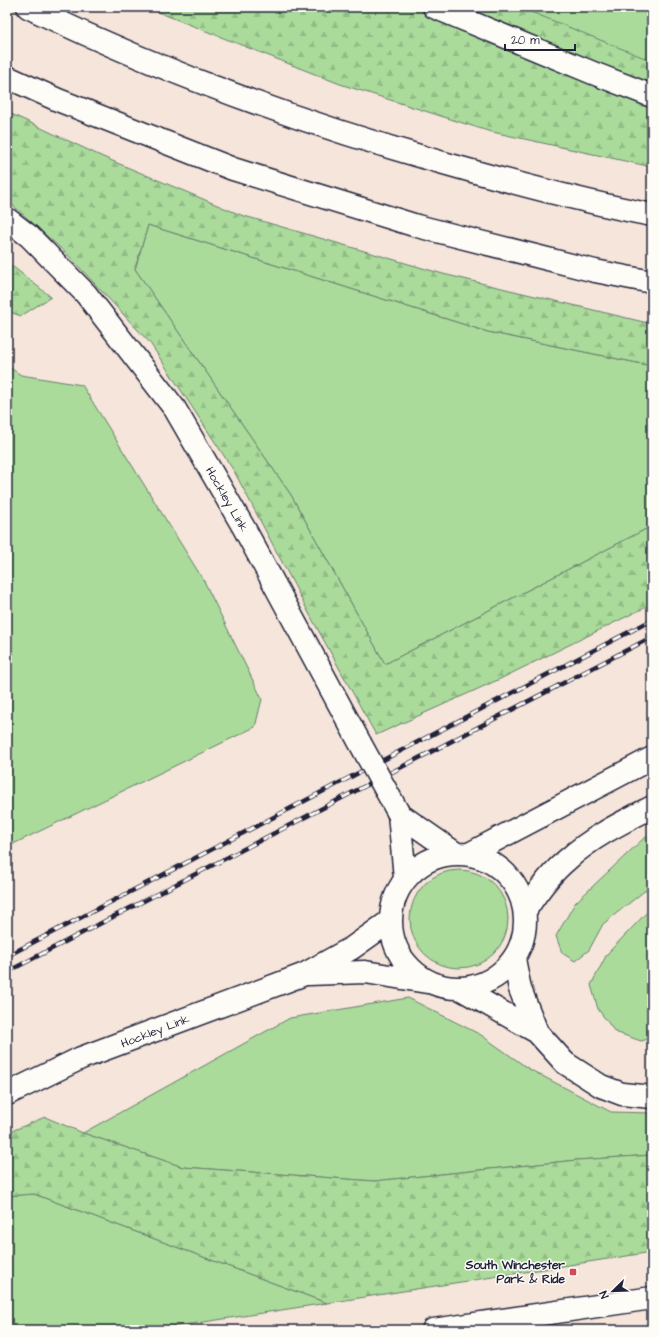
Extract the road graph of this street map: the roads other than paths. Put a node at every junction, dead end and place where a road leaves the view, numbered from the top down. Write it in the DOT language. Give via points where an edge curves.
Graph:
graph roads {
  1 [pos="28,7"];
  2 [pos="434,7"];
  3 [pos="7,77"];
  4 [pos="652,96"];
  5 [pos="652,215"];
  6 [pos="7,219"];
  7 [pos="652,282"];
  8 [pos="652,758"];
  9 [pos="652,807"];
  10 [pos="399,814"];
  11 [pos="462,853"];
  12 [pos="405,878"];
  13 [pos="525,911"];
  14 [pos="390,921"];
  15 [pos="514,959"];
  16 [pos="306,974"];
  17 [pos="428,982"];
  18 [pos="462,988"];
  19 [pos="537,1032"];
  20 [pos="7,1094"];
  21 [pos="652,1097"];
  22 [pos="652,1298"];
  23 [pos="433,1330"];
  1 -- 5 [label="main road" via="157,65 244,99 368,141 569,198"];
  2 -- 4 [label="main road"];
  3 -- 7 [label="main road" via="58,100 233,169 417,226 596,271"];
  6 -- 10 [label="main road, Hockley Link, bridge" via="29,236 86,294 175,409 244,528"];
  8 -- 11 [label="main road"];
  9 -- 13 [label="main road" via="612,828 568,859 540,888"];
  10 -- 11 [label="main road, Hockley Link"];
  10 -- 12 [label="main road, Hockley Link"];
  11 -- 12 [label="main road" via="436,856 419,865"];
  11 -- 13 [label="main road" via="485,859 504,872 520,894"];
  12 -- 14 [label="main road" via="397,891"];
  13 -- 15 [label="main road" via="525,928"];
  14 -- 16 [label="main road, Hockley Link" via="352,948"];
  14 -- 17 [label="main road" via="393,940 400,957"];
  15 -- 18 [label="main road" via="491,980 477,986"];
  15 -- 19 [label="main road" via="520,989"];
  16 -- 17 [label="main road, Hockley Link" via="365,972"];
  16 -- 20 [label="main road, Hockley Link" via="81,1058"];
  17 -- 18 [label="main road"];
  18 -- 19 [label="main road"];
  19 -- 21 [label="main road" via="565,1063 601,1086 622,1094"];
  22 -- 23 [label="main road"];
}
